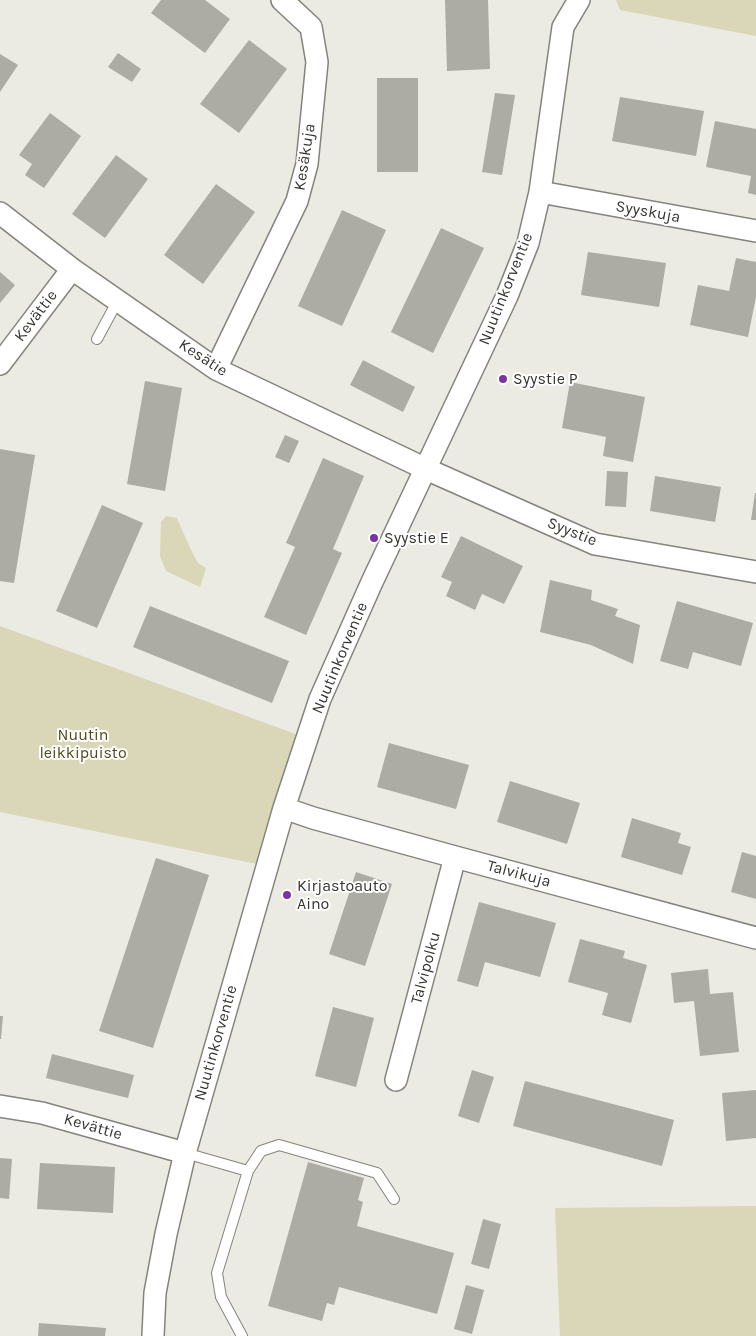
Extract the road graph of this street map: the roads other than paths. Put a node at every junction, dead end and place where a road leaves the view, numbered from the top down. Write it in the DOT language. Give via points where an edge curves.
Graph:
graph roads {
  1 [pos="282,0"];
  2 [pos="578,0"];
  3 [pos="540,192"];
  4 [pos="0,213"];
  5 [pos="756,231"];
  6 [pos="72,269"];
  7 [pos="118,300"];
  8 [pos="97,339"];
  9 [pos="0,364"];
  10 [pos="216,369"];
  11 [pos="426,469"];
  12 [pos="756,572"];
  13 [pos="284,808"];
  14 [pos="455,857"];
  15 [pos="756,938"];
  16 [pos="396,1080"];
  17 [pos="0,1106"];
  18 [pos="185,1153"];
  19 [pos="248,1170"];
  20 [pos="394,1199"];
  21 [pos="157,1336"];
  22 [pos="242,1336"];
  1 -- 10 [label="street, Kesäkuja" via="311,27 317,62 306,164 297,201"];
  2 -- 3 [label="street, Nuutinkorventie" via="562,27"];
  3 -- 5 [label="street, Syyskuja"];
  3 -- 11 [label="street, Nuutinkorventie" via="528,243 507,296"];
  4 -- 6 [label="street, Kesätie"];
  6 -- 7 [label="street, Kesätie"];
  6 -- 9 [label="street, Kevättie"];
  7 -- 8 [label="lane"];
  7 -- 10 [label="street, Kesätie"];
  10 -- 11 [label="street, Kesätie"];
  11 -- 12 [label="street, Syystie" via="595,544"];
  11 -- 13 [label="street, Nuutinkorventie" via="320,699"];
  13 -- 14 [label="street, Talvikuja"];
  13 -- 18 [label="street, Nuutinkorventie"];
  14 -- 15 [label="street, Talvikuja"];
  14 -- 16 [label="street, Talvipolku"];
  17 -- 18 [label="street, Kevättie" via="42,1113"];
  18 -- 19 [label="lane"];
  18 -- 21 [label="street, Nuutinkorventie" via="155,1293"];
  19 -- 20 [label="lane" via="261,1151 279,1145 376,1172"];
  19 -- 22 [label="lane" via="217,1273 221,1297"];
}
